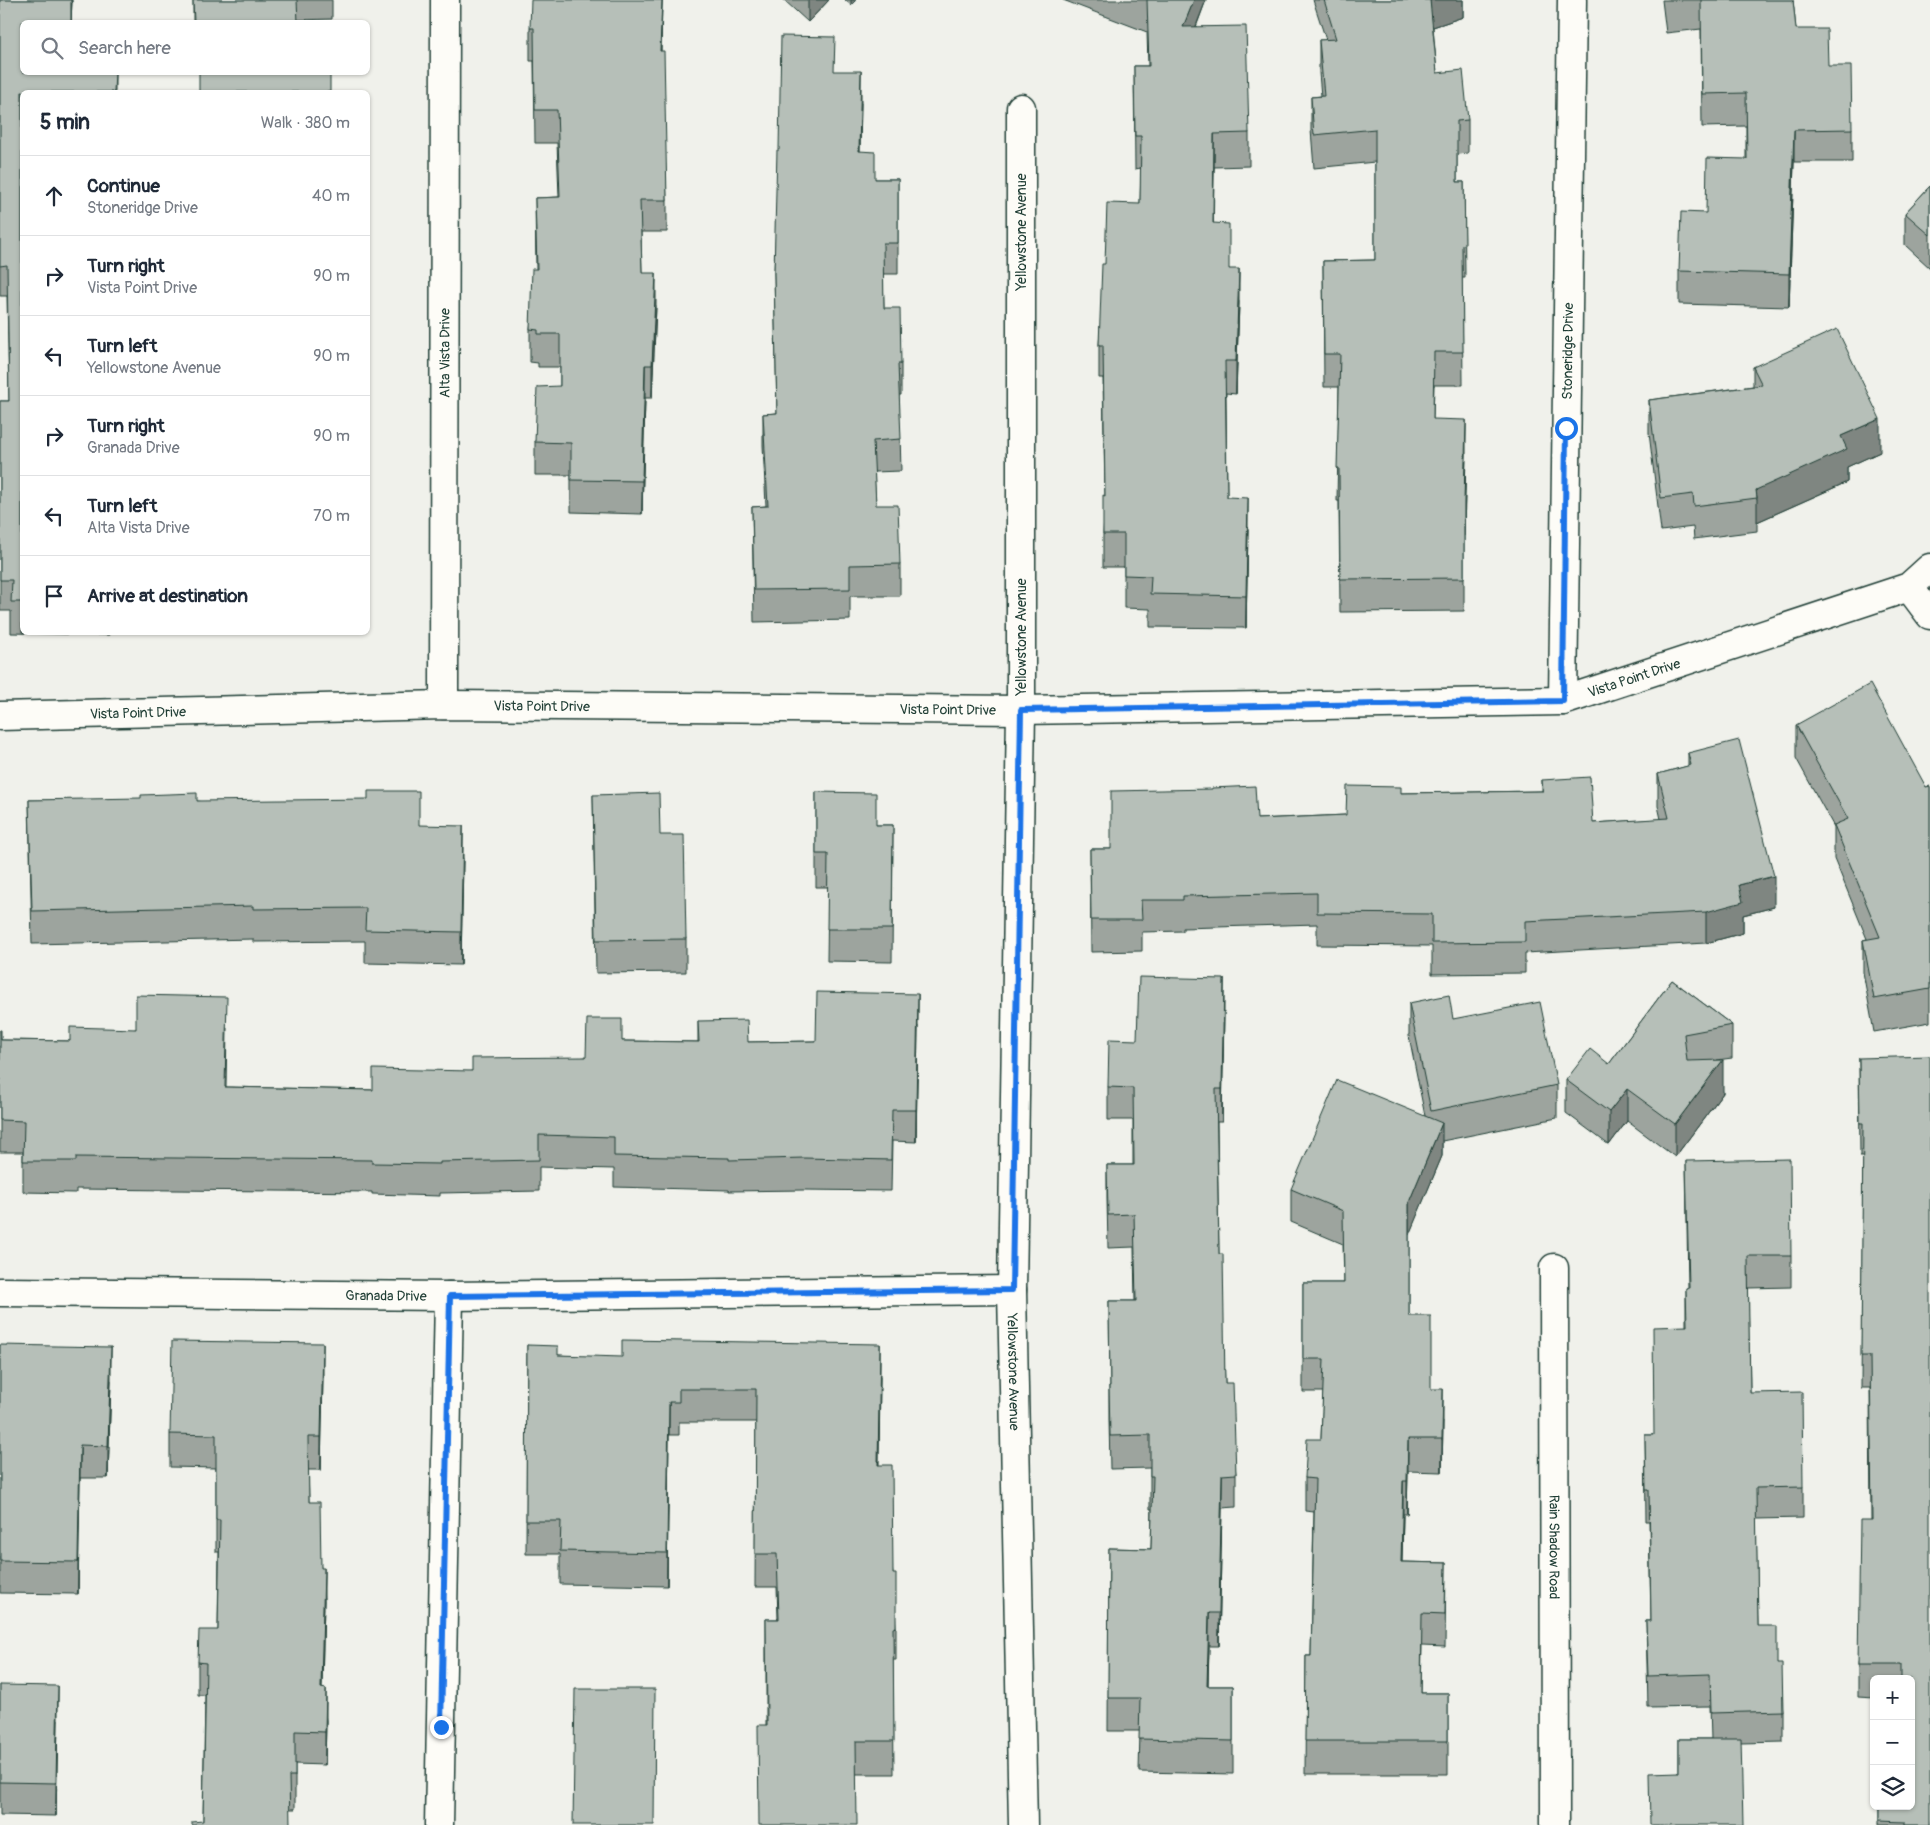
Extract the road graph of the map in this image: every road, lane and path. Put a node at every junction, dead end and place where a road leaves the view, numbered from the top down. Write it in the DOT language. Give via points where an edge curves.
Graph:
graph roads {
  1 [pos="444,0"];
  2 [pos="1572,0"];
  3 [pos="1021,108"];
  4 [pos="1930,568"];
  5 [pos="1908,587"];
  6 [pos="1930,615"];
  7 [pos="1563,701"];
  8 [pos="444,705"];
  9 [pos="1021,710"];
  10 [pos="0,716"];
  11 [pos="1554,1268"];
  12 [pos="1012,1290"];
  13 [pos="0,1292"];
  14 [pos="450,1296"];
  15 [pos="439,1825"];
  16 [pos="1023,1825"];
  17 [pos="1555,1825"];
  1 -- 8 [label="street, Alta Vista Drive"];
  2 -- 7 [label="street, Stoneridge Drive"];
  3 -- 9 [label="street, Yellowstone Avenue"];
  4 -- 5 [label="street, Vista Point Drive"];
  5 -- 6 [label="street"];
  5 -- 7 [label="street, Vista Point Drive"];
  7 -- 9 [label="street, Vista Point Drive"];
  8 -- 9 [label="street, Vista Point Drive"];
  8 -- 10 [label="street, Vista Point Drive"];
  9 -- 12 [label="street, Yellowstone Avenue"];
  11 -- 17 [label="street, Rain Shadow Road"];
  12 -- 14 [label="street, Granada Drive"];
  12 -- 16 [label="street, Yellowstone Avenue"];
  13 -- 14 [label="street, Granada Drive"];
  14 -- 15 [label="street"];
}
